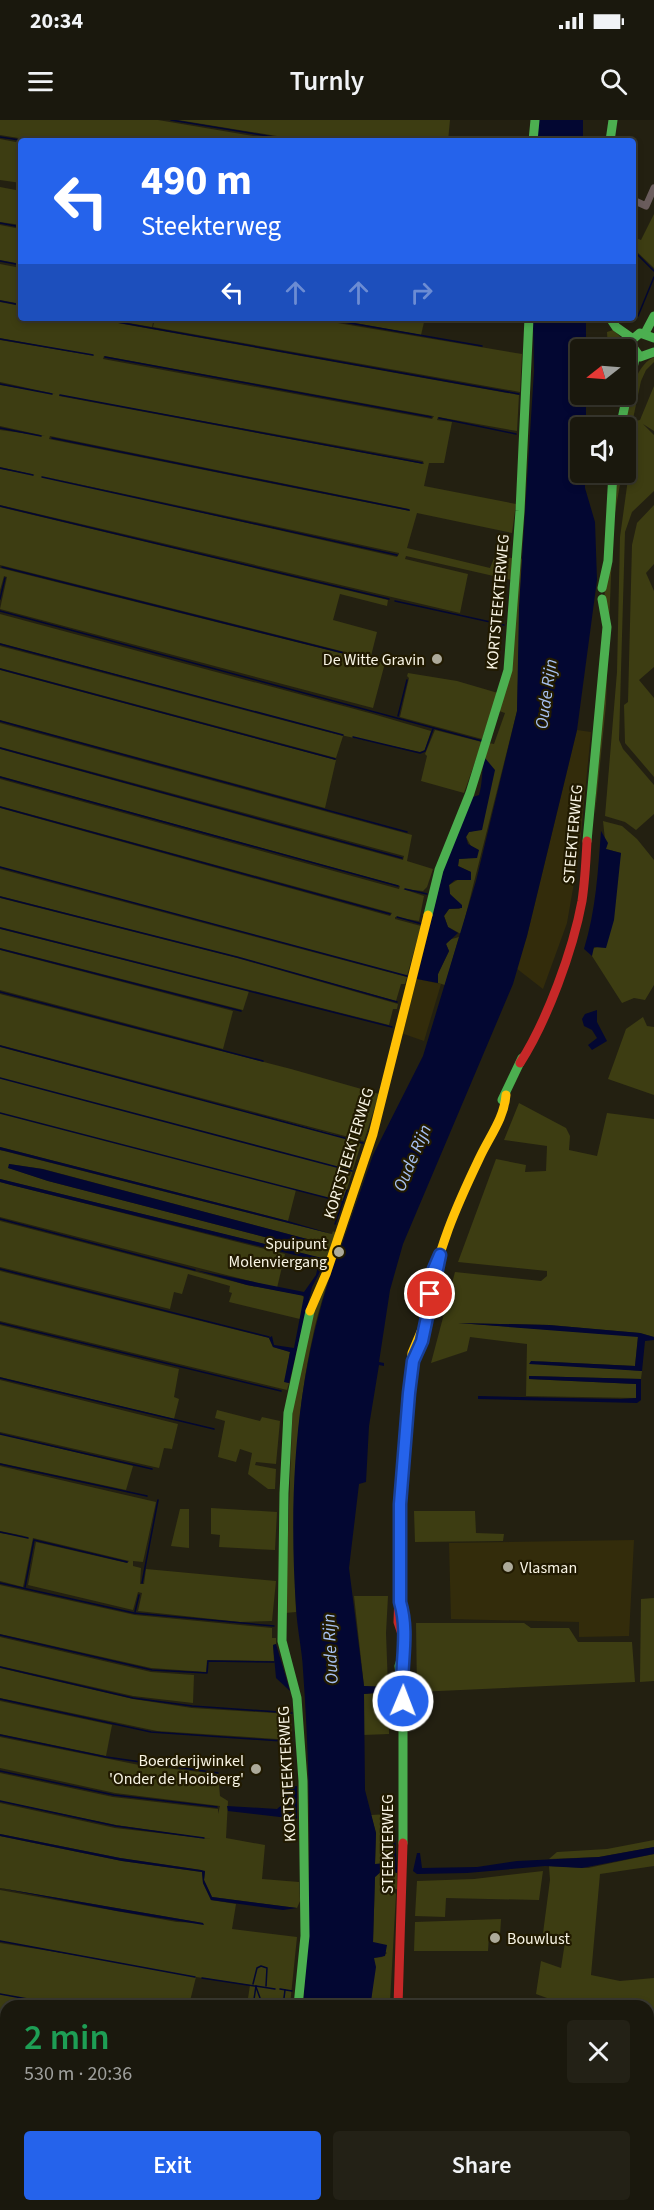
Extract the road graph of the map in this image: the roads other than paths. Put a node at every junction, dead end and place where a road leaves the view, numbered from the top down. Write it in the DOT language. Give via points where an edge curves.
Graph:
graph roads {
  1 [pos="535,120"];
  2 [pos="613,120"];
  3 [pos="533,138"];
  4 [pos="610,138"];
  5 [pos="654,188"];
  6 [pos="636,202"];
  7 [pos="651,203"];
  8 [pos="654,316"];
  9 [pos="529,321"];
  10 [pos="611,321"];
  11 [pos="651,334"];
  12 [pos="633,339"];
  13 [pos="636,352"];
  14 [pos="654,352"];
  15 [pos="640,356"];
  16 [pos="623,417"];
  17 [pos="612,483"];
  18 [pos="299,2000"];
  19 [pos="398,2000"];
  1 -- 3 [label="street"];
  2 -- 4 [label="street"];
  5 -- 7 [label="street"];
  6 -- 7 [label="street" via="645,206"];
  8 -- 11 [label="street"];
  9 -- 18 [label="street, KORTSTEEKTERWEG" via="508,670 470,793 439,870 373,1134 310,1310 288,1413 282,1641 297,1698 303,1781 305,1936"];
  10 -- 12 [label="street"];
  11 -- 12 [label="street"];
  13 -- 15 [label="street"];
  14 -- 15 [label="street"];
  15 -- 16 [label="street"];
  17 -- 19 [label="street, STEEKTERWEG" via="607,549 601,570 600,615 604,634 582,901 568,952 538,1030 501,1102 440,1255 435,1289 415,1343 403,1451 398,1622 404,1640 399,1666 403,1862"];
}
